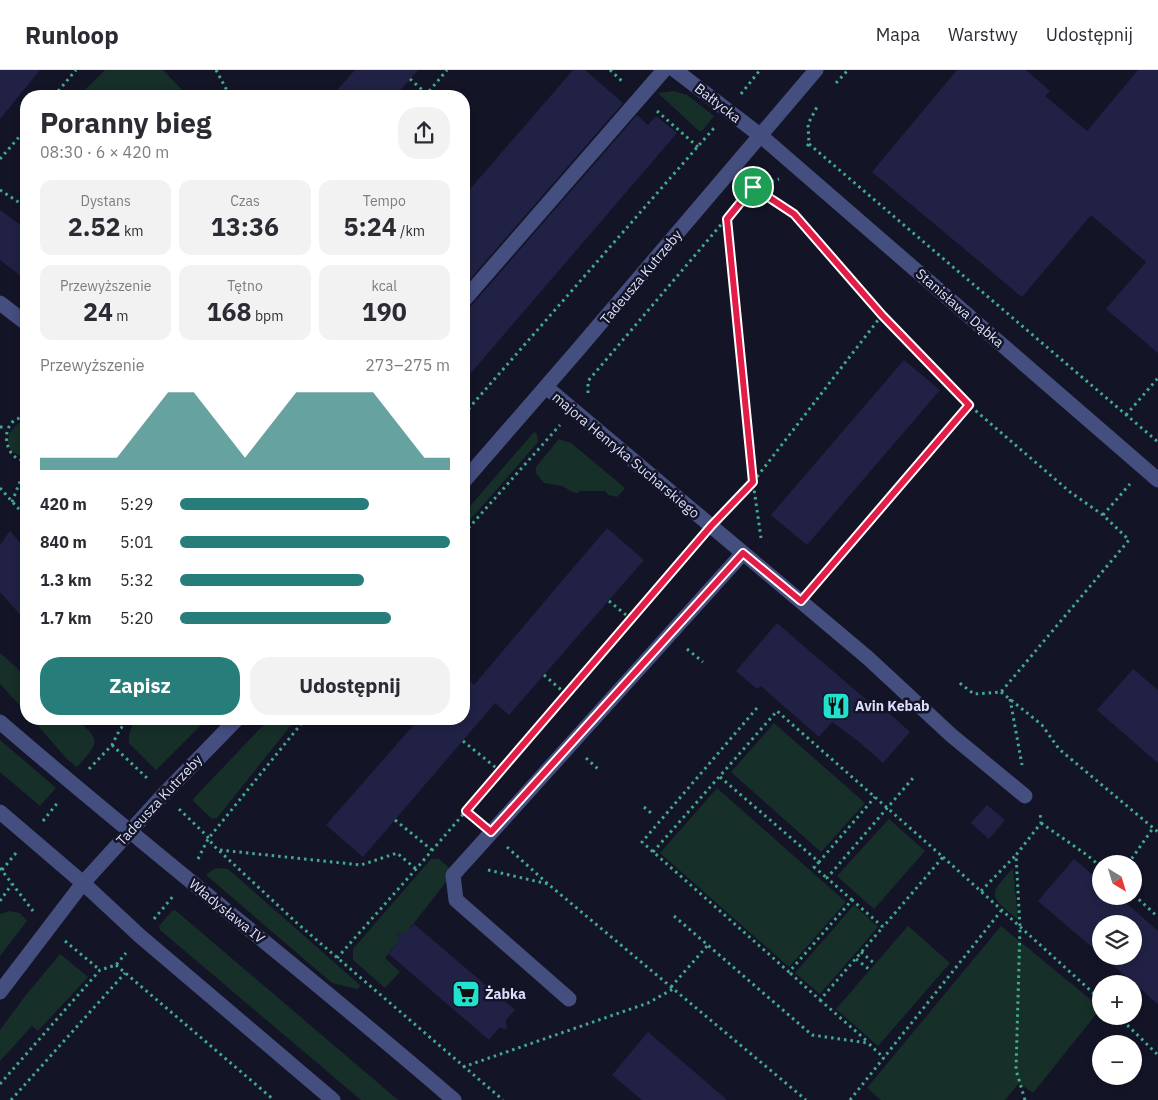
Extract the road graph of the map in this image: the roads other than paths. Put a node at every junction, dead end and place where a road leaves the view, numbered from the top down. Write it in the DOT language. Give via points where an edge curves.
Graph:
graph roads {
  1 [pos="664,70"];
  2 [pos="675,70"];
  3 [pos="816,70"];
  4 [pos="761,136"];
  5 [pos="470,293"];
  6 [pos="0,303"];
  7 [pos="20,318"];
  8 [pos="546,387"];
  9 [pos="470,474"];
  10 [pos="1158,480"];
  11 [pos="743,553"];
  12 [pos="0,722"];
  13 [pos="231,725"];
  14 [pos="1025,796"];
  15 [pos="0,812"];
  16 [pos="129,831"];
  17 [pos="83,883"];
  18 [pos="0,992"];
  19 [pos="569,999"];
  20 [pos="333,1100"];
  21 [pos="454,1100"];
  1 -- 5 [label="street"];
  2 -- 4 [label="street, Bałtycka"];
  3 -- 4 [label="street, Tadeusza Kutrzeby"];
  4 -- 8 [label="street, Tadeusza Kutrzeby"];
  4 -- 10 [label="street, Stanisława Dąbka"];
  6 -- 7 [label="street"];
  8 -- 9 [label="street, Tadeusza Kutrzeby"];
  8 -- 11 [label="street, majora Henryka Sucharskiego"];
  11 -- 14 [label="street, majora Henryka Sucharskiego"];
  11 -- 19 [label="street" via="454,875 456,900"];
  12 -- 16 [label="street, Władysława IV"];
  13 -- 16 [label="street, Tadeusza Kutrzeby"];
  15 -- 17 [label="street"];
  16 -- 17 [label="street, Tadeusza Kutrzeby"];
  16 -- 21 [label="street, Władysława IV"];
  17 -- 18 [label="street, Tadeusza Kutrzeby"];
  17 -- 20 [label="street" via="140,936"];
}
